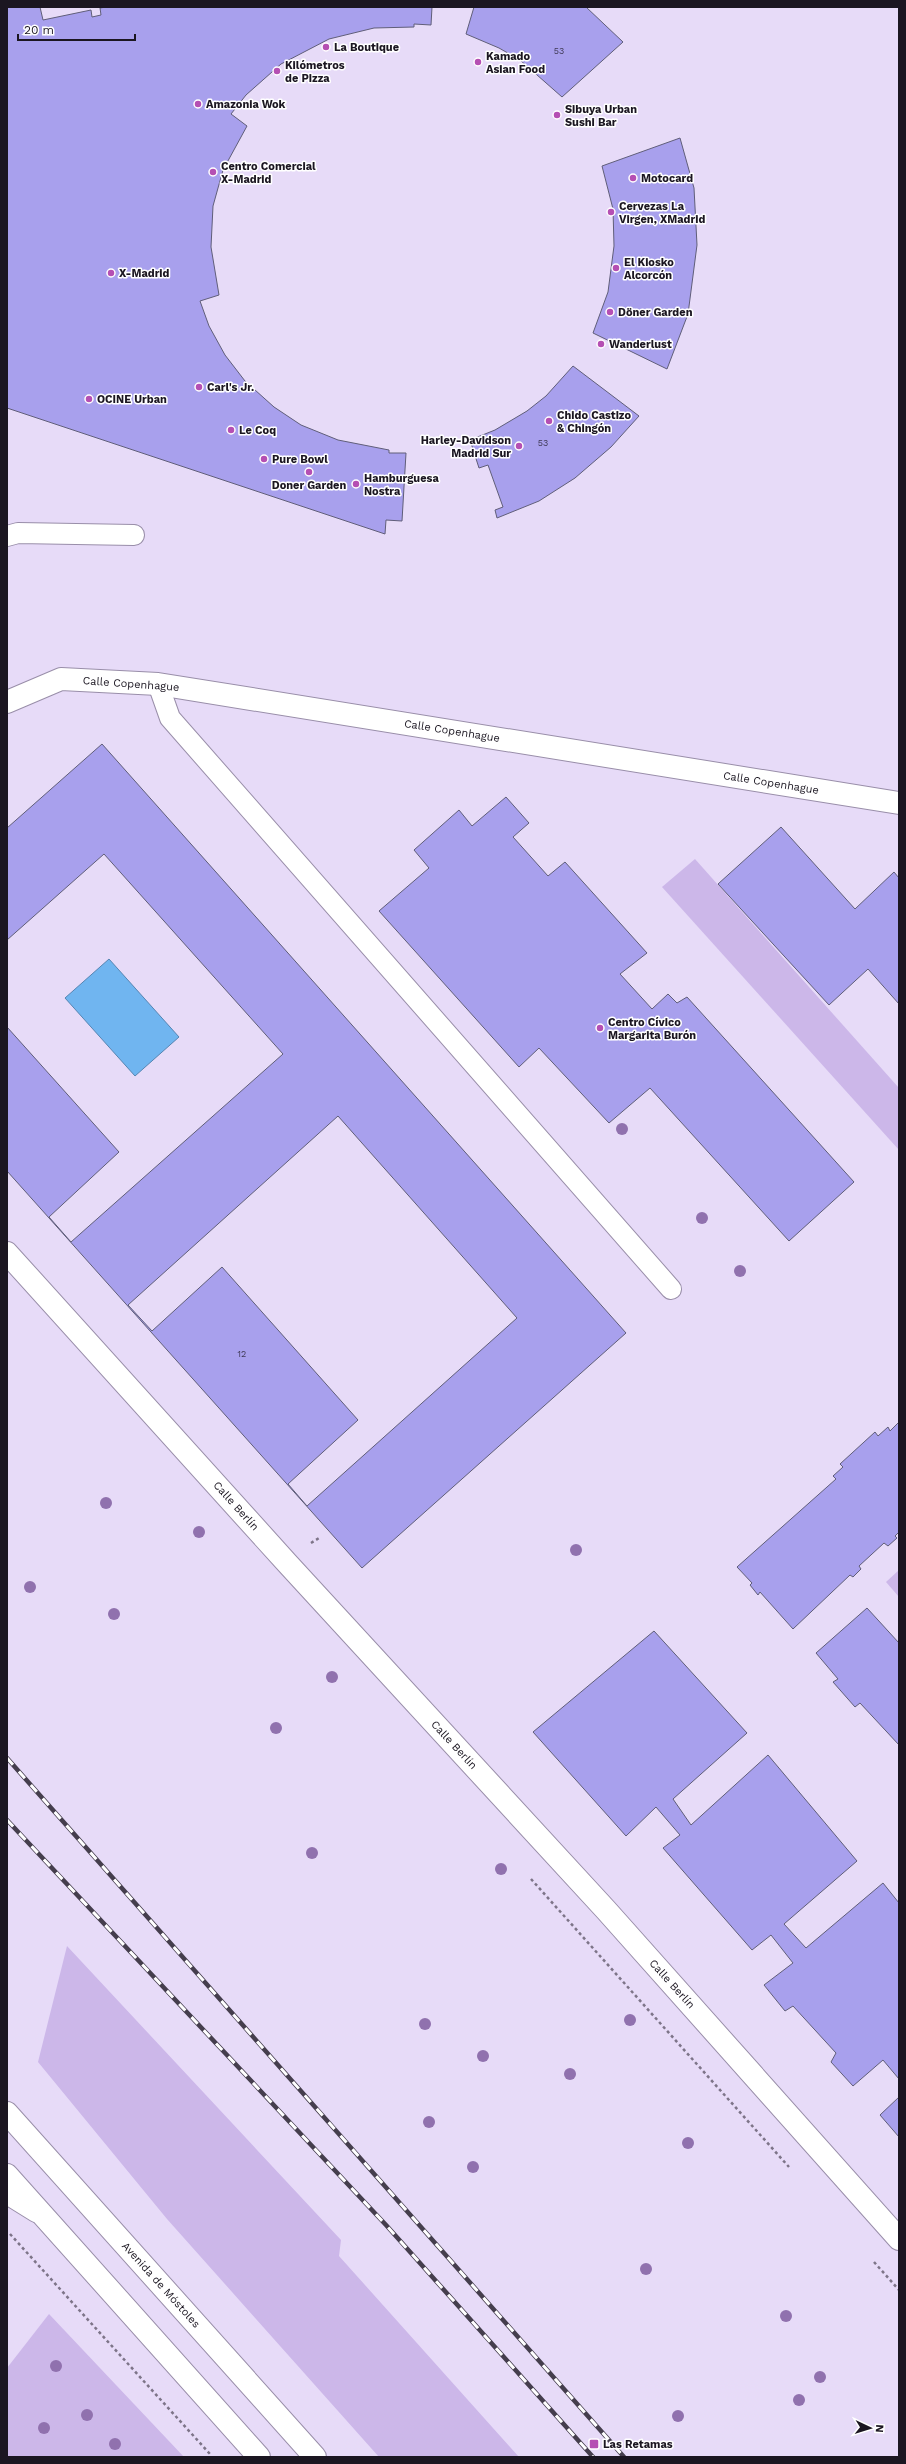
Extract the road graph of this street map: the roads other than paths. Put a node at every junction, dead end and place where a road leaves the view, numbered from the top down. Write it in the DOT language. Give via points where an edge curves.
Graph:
graph roads {
  1 [pos="134,535"];
  2 [pos="7,536"];
  3 [pos="158,684"];
  4 [pos="7,702"];
  5 [pos="899,803"];
  6 [pos="7,1253"];
  7 [pos="671,1289"];
  8 [pos="7,2114"];
  9 [pos="7,2175"];
  10 [pos="7,2194"];
  11 [pos="45,2218"];
  12 [pos="899,2239"];
  13 [pos="259,2457"];
  14 [pos="315,2457"];
  1 -- 2 [label="lane" via="18,533"];
  3 -- 4 [label="street, Calle Copenhague" via="61,679"];
  3 -- 5 [label="street, Calle Copenhague"];
  3 -- 7 [label="lane" via="170,718"];
  6 -- 12 [label="street, Calle Berlín" via="281,1557 606,1910"];
  8 -- 14 [label="street, Avenida de Móstoles"];
  9 -- 11 [label="street"];
  10 -- 11 [label="lane"];
  11 -- 13 [label="street"];
}
